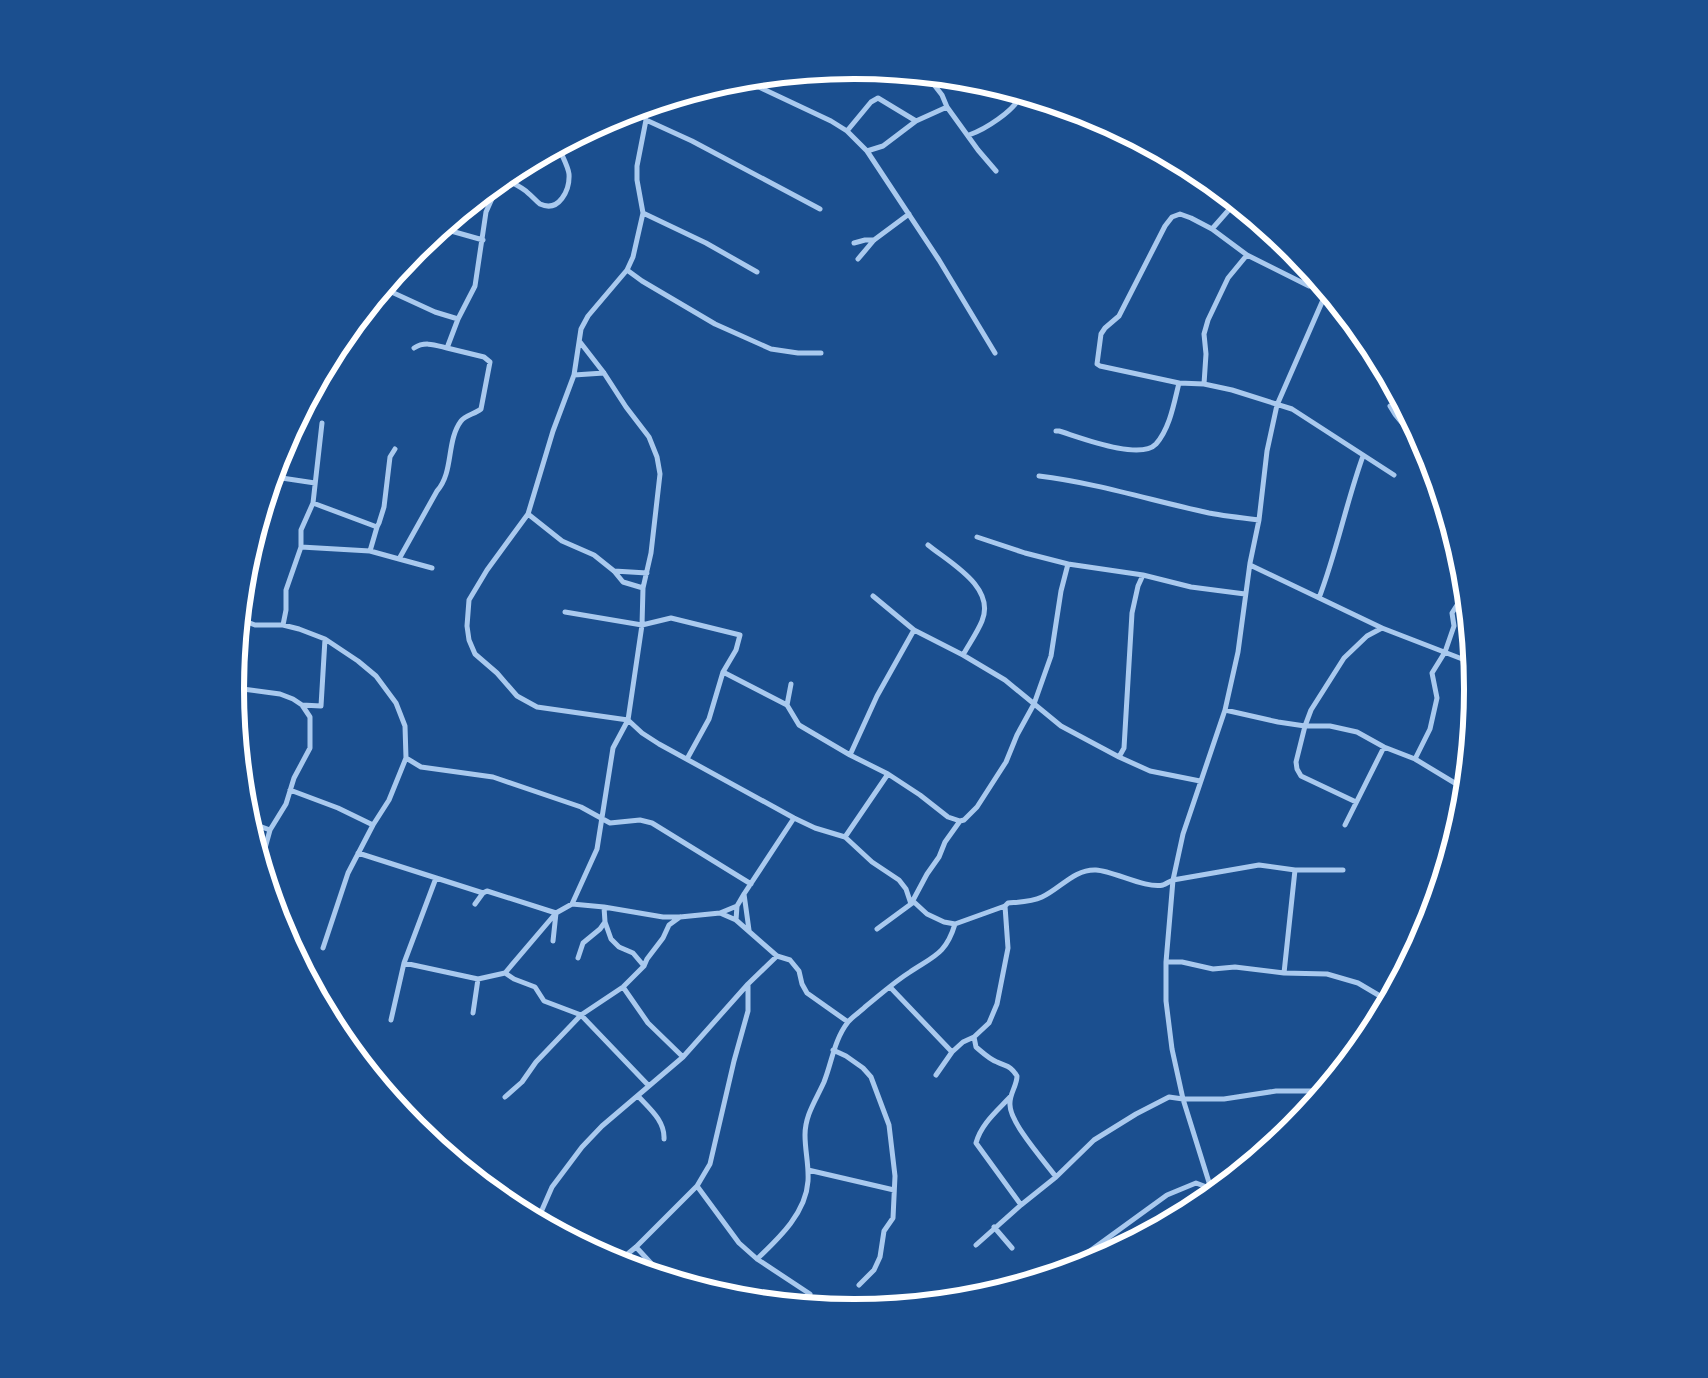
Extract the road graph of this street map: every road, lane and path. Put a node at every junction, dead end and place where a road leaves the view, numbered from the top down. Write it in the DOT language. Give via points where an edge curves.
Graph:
graph roads {
  1 [pos="935,86"];
  2 [pos="757,87"];
  3 [pos="1017,102"];
  4 [pos="947,107"];
  5 [pos="645,116"];
  6 [pos="646,120"];
  7 [pos="916,121"];
  8 [pos="847,130"];
  9 [pos="969,135"];
  10 [pos="867,151"];
  11 [pos="562,154"];
  12 [pos="996,172"];
  13 [pos="513,183"];
  14 [pos="493,198"];
  15 [pos="820,209"];
  16 [pos="1230,209"];
  17 [pos="643,213"];
  18 [pos="909,214"];
  19 [pos="1212,229"];
  20 [pos="451,231"];
  21 [pos="483,240"];
  22 [pos="874,240"];
  23 [pos="854,243"];
  24 [pos="1247,255"];
  25 [pos="858,259"];
  26 [pos="626,270"];
  27 [pos="757,272"];
  28 [pos="1312,286"];
  29 [pos="391,292"];
  30 [pos="1323,300"];
  31 [pos="458,319"];
  32 [pos="580,342"];
  33 [pos="414,348"];
  34 [pos="446,348"];
  35 [pos="821,353"];
  36 [pos="995,353"];
  37 [pos="604,373"];
  38 [pos="574,375"];
  39 [pos="1179,383"];
  40 [pos="1204,384"];
  41 [pos="1277,405"];
  42 [pos="1390,406"];
  43 [pos="322,423"];
  44 [pos="1404,425"];
  45 [pos="1056,431"];
  46 [pos="394,449"];
  47 [pos="1363,456"];
  48 [pos="1394,475"];
  49 [pos="1040,476"];
  50 [pos="282,478"];
  51 [pos="315,483"];
  52 [pos="313,503"];
  53 [pos="528,514"];
  54 [pos="1259,520"];
  55 [pos="376,527"];
  56 [pos="977,537"];
  57 [pos="928,545"];
  58 [pos="301,547"];
  59 [pos="370,551"];
  60 [pos="398,559"];
  61 [pos="1068,564"];
  62 [pos="1250,565"];
  63 [pos="432,568"];
  64 [pos="614,571"];
  65 [pos="646,573"];
  66 [pos="1143,575"];
  67 [pos="643,588"];
  68 [pos="1246,594"];
  69 [pos="873,596"];
  70 [pos="1319,598"];
  71 [pos="1458,603"];
  72 [pos="565,612"];
  73 [pos="248,623"];
  74 [pos="282,624"];
  75 [pos="642,625"];
  76 [pos="1382,628"];
  77 [pos="914,630"];
  78 [pos="325,639"];
  79 [pos="1445,652"];
  80 [pos="963,655"];
  81 [pos="1463,659"];
  82 [pos="723,672"];
  83 [pos="791,684"];
  84 [pos="244,689"];
  85 [pos="1034,704"];
  86 [pos="302,705"];
  87 [pos="787,705"];
  88 [pos="1224,710"];
  89 [pos="628,720"];
  90 [pos="1305,726"];
  91 [pos="1384,747"];
  92 [pos="850,755"];
  93 [pos="406,758"];
  94 [pos="1119,758"];
  95 [pos="687,759"];
  96 [pos="1415,759"];
  97 [pos="888,774"];
  98 [pos="1200,781"];
  99 [pos="1457,784"];
  100 [pos="290,790"];
  101 [pos="1356,802"];
  102 [pos="794,818"];
  103 [pos="602,819"];
  104 [pos="960,821"];
  105 [pos="373,825"];
  106 [pos="260,826"];
  107 [pos="1344,826"];
  108 [pos="270,830"];
  109 [pos="845,837"];
  110 [pos="265,848"];
  111 [pos="358,853"];
  112 [pos="1295,870"];
  113 [pos="1343,870"];
  114 [pos="436,878"];
  115 [pos="1174,880"];
  116 [pos="751,884"];
  117 [pos="483,893"];
  118 [pos="744,894"];
  119 [pos="475,904"];
  120 [pos="572,904"];
  121 [pos="912,904"];
  122 [pos="737,906"];
  123 [pos="1005,906"];
  124 [pos="604,907"];
  125 [pos="556,913"];
  126 [pos="720,913"];
  127 [pos="663,917"];
  128 [pos="680,918"];
  129 [pos="736,920"];
  130 [pos="605,922"];
  131 [pos="955,924"];
  132 [pos="669,925"];
  133 [pos="878,929"];
  134 [pos="749,930"];
  135 [pos="554,941"];
  136 [pos="323,948"];
  137 [pos="777,956"];
  138 [pos="578,958"];
  139 [pos="1166,962"];
  140 [pos="404,963"];
  141 [pos="644,966"];
  142 [pos="505,973"];
  143 [pos="1284,973"];
  144 [pos="478,979"];
  145 [pos="748,984"];
  146 [pos="623,986"];
  147 [pos="890,987"];
  148 [pos="1380,996"];
  149 [pos="473,1013"];
  150 [pos="581,1015"];
  151 [pos="391,1020"];
  152 [pos="848,1022"];
  153 [pos="974,1037"];
  154 [pos="833,1050"];
  155 [pos="952,1052"];
  156 [pos="683,1057"];
  157 [pos="936,1075"];
  158 [pos="649,1086"];
  159 [pos="1313,1091"];
  160 [pos="638,1096"];
  161 [pos="505,1097"];
  162 [pos="1010,1097"];
  163 [pos="1183,1099"];
  164 [pos="664,1139"];
  165 [pos="808,1170"];
  166 [pos="1056,1177"];
  167 [pos="1211,1183"];
  168 [pos="697,1186"];
  169 [pos="1206,1187"];
  170 [pos="894,1190"];
  171 [pos="1021,1205"];
  172 [pos="541,1212"];
  173 [pos="994,1227"];
  174 [pos="976,1245"];
  175 [pos="636,1247"];
  176 [pos="1012,1248"];
  177 [pos="1086,1254"];
  178 [pos="626,1255"];
  179 [pos="758,1259"];
  180 [pos="654,1265"];
  181 [pos="859,1285"];
  182 [pos="810,1294"];
  1 -- 4 [label="street"];
  2 -- 8 [label="street"];
  3 -- 9 [label="street" via="985,129"];
  4 -- 7 [label="street"];
  4 -- 9 [label="street"];
  5 -- 6 [label="street"];
  6 -- 15 [label="street"];
  6 -- 17 [label="street" via="637,166"];
  7 -- 8 [label="street" via="878,98 870,102"];
  7 -- 10 [label="street" via="883,146"];
  8 -- 10 [label="street"];
  9 -- 12 [label="street"];
  10 -- 18 [label="street"];
  11 -- 13 [label="street" via="569,172 561,201 554,205 540,204"];
  14 -- 21 [label="street" via="486,212"];
  16 -- 19 [label="street"];
  17 -- 26 [label="street" via="633,256"];
  17 -- 27 [label="street"];
  18 -- 22 [label="street"];
  18 -- 36 [label="street"];
  19 -- 24 [label="street"];
  19 -- 39 [label="street" via="1180,214 1172,217 1164,226 1119,316 1101,334 1097,360 1100,366"];
  20 -- 21 [label="street"];
  21 -- 31 [label="street" via="475,286"];
  22 -- 23 [label="street"];
  22 -- 25 [label="street"];
  24 -- 28 [label="street"];
  24 -- 40 [label="street" via="1228,278 1208,320 1204,334"];
  26 -- 32 [label="street" via="588,316 581,329"];
  26 -- 35 [label="street" via="715,324 771,349"];
  29 -- 31 [label="street"];
  30 -- 41 [label="street"];
  31 -- 34 [label="street"];
  32 -- 37 [label="street"];
  32 -- 38 [label="street"];
  33 -- 34 [label="street" via="428,344"];
  34 -- 60 [label="street" via="484,357 490,362 481,409 461,421 442,485"];
  37 -- 38 [label="street"];
  37 -- 65 [label="street" via="649,437 657,457 660,474"];
  38 -- 53 [label="street"];
  39 -- 40 [label="street"];
  39 -- 45 [label="street" via="1168,424 1151,448 1120,449"];
  40 -- 41 [label="street"];
  41 -- 47 [label="street" via="1292,409"];
  41 -- 54 [label="street"];
  42 -- 44 [label="street"];
  43 -- 51 [label="street"];
  46 -- 55 [label="street" via="384,507"];
  47 -- 48 [label="street"];
  47 -- 70 [label="street"];
  49 -- 54 [label="street"];
  50 -- 51 [label="street"];
  51 -- 52 [label="street"];
  52 -- 55 [label="street"];
  52 -- 58 [label="street" via="301,530"];
  53 -- 64 [label="street" via="562,541 594,555"];
  53 -- 89 [label="street" via="469,600 467,626 475,654 517,696 537,707"];
  54 -- 62 [label="street"];
  55 -- 59 [label="street"];
  56 -- 61 [label="street"];
  57 -- 80 [label="street" via="975,582 983,596 985,609 982,620"];
  58 -- 59 [label="street"];
  58 -- 74 [label="street" via="286,590"];
  59 -- 60 [label="street"];
  60 -- 63 [label="street"];
  61 -- 66 [label="street"];
  61 -- 85 [label="street" via="1051,656"];
  62 -- 68 [label="street"];
  62 -- 70 [label="street"];
  64 -- 65 [label="street"];
  64 -- 67 [label="street" via="623,582"];
  65 -- 67 [label="street"];
  66 -- 68 [label="street" via="1191,588"];
  66 -- 94 [label="street" via="1132,613 1124,748"];
  67 -- 75 [label="street"];
  68 -- 88 [label="street" via="1238,652"];
  69 -- 77 [label="street"];
  70 -- 76 [label="street"];
  71 -- 79 [label="street" via="1452,613 1454,626"];
  72 -- 75 [label="street"];
  73 -- 74 [label="street" via="255,626"];
  74 -- 78 [label="street"];
  75 -- 82 [label="street" via="671,618 740,635 736,650"];
  75 -- 89 [label="street"];
  76 -- 79 [label="street"];
  76 -- 90 [label="street" via="1367,636 1344,658 1311,710"];
  77 -- 80 [label="street"];
  77 -- 92 [label="street" via="877,696"];
  78 -- 86 [label="street" via="321,706"];
  78 -- 93 [label="street" via="376,676 396,703 405,726"];
  79 -- 81 [label="street"];
  79 -- 96 [label="street" via="1432,673 1437,698 1430,730"];
  80 -- 85 [label="street" via="1005,680"];
  82 -- 87 [label="street"];
  82 -- 95 [label="street" via="709,719"];
  83 -- 87 [label="street"];
  84 -- 86 [label="street" via="280,694"];
  85 -- 94 [label="street" via="1061,726"];
  85 -- 104 [label="street" via="993,784 978,807"];
  86 -- 100 [label="street" via="310,717 310,748"];
  87 -- 92 [label="street" via="799,725"];
  88 -- 90 [label="street"];
  88 -- 98 [label="street"];
  89 -- 95 [label="street" via="642,733"];
  89 -- 103 [label="street" via="613,748"];
  90 -- 91 [label="street" via="1330,726 1357,732"];
  90 -- 101 [label="street" via="1296,762 1301,776"];
  91 -- 96 [label="street"];
  91 -- 101 [label="street"];
  92 -- 97 [label="street"];
  93 -- 103 [label="street" via="422,767 493,777 581,807"];
  93 -- 105 [label="street" via="389,800"];
  94 -- 98 [label="street" via="1150,771"];
  95 -- 102 [label="street"];
  96 -- 99 [label="street"];
  97 -- 104 [label="street" via="948,817"];
  97 -- 109 [label="street"];
  98 -- 115 [label="street" via="1182,834"];
  100 -- 105 [label="street"];
  100 -- 108 [label="street" via="286,804"];
  101 -- 107 [label="street"];
  102 -- 109 [label="street"];
  102 -- 116 [label="street"];
  103 -- 116 [label="street" via="610,823 640,820 652,823"];
  103 -- 120 [label="street" via="597,849"];
  104 -- 121 [label="street"];
  105 -- 111 [label="street"];
  106 -- 108 [label="street"];
  108 -- 110 [label="street"];
  109 -- 121 [label="street" via="872,862 899,880"];
  111 -- 114 [label="street"];
  111 -- 136 [label="street"];
  112 -- 113 [label="street"];
  112 -- 115 [label="street" via="1259,865"];
  112 -- 143 [label="street"];
  114 -- 117 [label="street"];
  114 -- 140 [label="street"];
  115 -- 123 [label="street" via="1162,885 1097,870 1085,871 1040,899 1008,902"];
  115 -- 139 [label="street"];
  116 -- 118 [label="street"];
  117 -- 119 [label="street"];
  117 -- 125 [label="street" via="487,891 514,898"];
  118 -- 122 [label="street"];
  118 -- 134 [label="street"];
  120 -- 124 [label="street"];
  120 -- 125 [label="street"];
  121 -- 131 [label="street" via="914,902 927,914 944,922"];
  121 -- 133 [label="street"];
  122 -- 126 [label="street"];
  122 -- 129 [label="street"];
  123 -- 131 [label="street"];
  123 -- 153 [label="street" via="1008,948 1000,995 989,1023"];
  124 -- 127 [label="street"];
  124 -- 130 [label="street"];
  125 -- 135 [label="street"];
  125 -- 142 [label="street"];
  126 -- 128 [label="street"];
  126 -- 129 [label="street"];
  127 -- 128 [label="street"];
  127 -- 132 [label="street"];
  128 -- 132 [label="street"];
  129 -- 134 [label="street"];
  130 -- 138 [label="street" via="583,943"];
  130 -- 141 [label="street" via="619,947 633,953"];
  131 -- 147 [label="street" via="946,946 937,956"];
  132 -- 141 [label="street"];
  134 -- 137 [label="street"];
  137 -- 145 [label="street"];
  137 -- 152 [label="street" via="790,960 799,971 807,993"];
  139 -- 143 [label="street" via="1212,969"];
  139 -- 163 [label="street" via="1166,1001"];
  140 -- 144 [label="street"];
  140 -- 151 [label="street"];
  141 -- 146 [label="street"];
  142 -- 144 [label="street"];
  142 -- 150 [label="street" via="535,987 544,1001"];
  143 -- 148 [label="street" via="1327,974 1358,983"];
  144 -- 149 [label="street"];
  145 -- 156 [label="street"];
  145 -- 168 [label="street" via="748,1011 710,1164"];
  146 -- 150 [label="street"];
  146 -- 156 [label="street" via="648,1023"];
  147 -- 152 [label="street"];
  147 -- 155 [label="street"];
  150 -- 158 [label="street"];
  150 -- 161 [label="street"];
  152 -- 154 [label="street"];
  153 -- 155 [label="street"];
  153 -- 162 [label="street" via="976,1047 1013,1069 1017,1083"];
  154 -- 165 [label="street" via="824,1081 808,1115 805,1136"];
  154 -- 170 [label="street" via="846,1056 871,1077 889,1124"];
  155 -- 157 [label="street"];
  156 -- 158 [label="street"];
  158 -- 160 [label="street"];
  159 -- 163 [label="street" via="1276,1091 1224,1099"];
  160 -- 164 [label="street" via="659,1120"];
  160 -- 172 [label="street" via="602,1126 582,1148 552,1187"];
  162 -- 166 [label="street" via="1010,1108 1019,1128"];
  162 -- 171 [label="street" via="989,1118 976,1143"];
  163 -- 166 [label="street" via="1169,1097 1136,1114 1094,1140"];
  163 -- 167 [label="street"];
  165 -- 170 [label="street"];
  165 -- 179 [label="street" via="808,1183 794,1220"];
  166 -- 171 [label="street"];
  168 -- 175 [label="street"];
  168 -- 179 [label="street" via="738,1243"];
  169 -- 177 [label="street" via="1196,1183 1167,1195"];
  170 -- 181 [label="street" via="893,1218 884,1231 880,1257 874,1270"];
  171 -- 173 [label="street"];
  173 -- 174 [label="street"];
  173 -- 176 [label="street"];
  175 -- 178 [label="street"];
  175 -- 180 [label="street"];
  179 -- 182 [label="street"];
}
